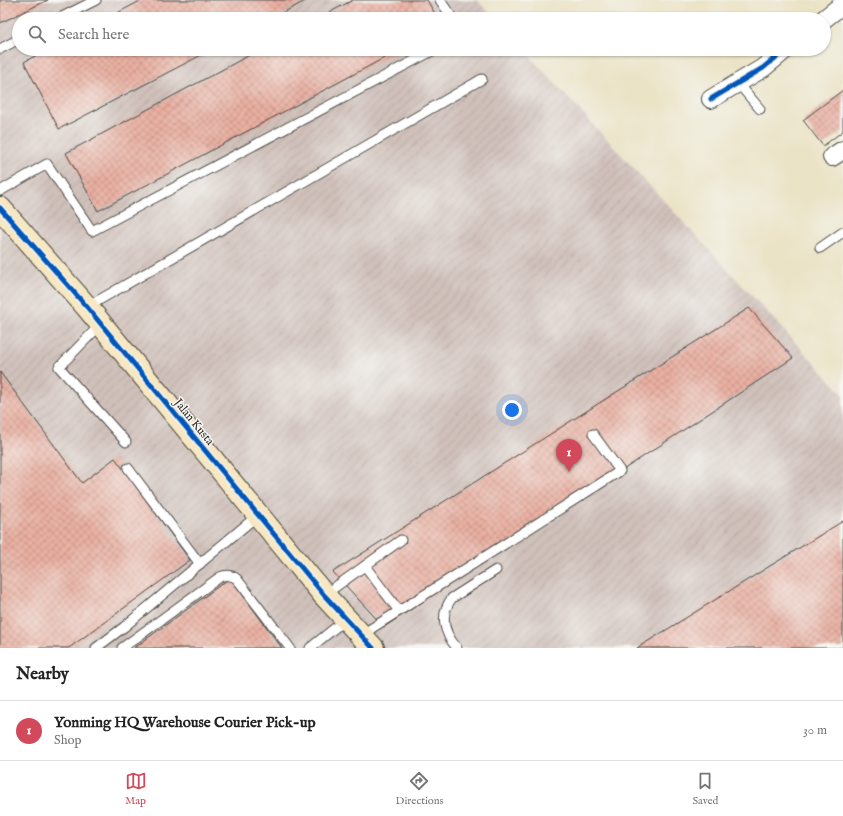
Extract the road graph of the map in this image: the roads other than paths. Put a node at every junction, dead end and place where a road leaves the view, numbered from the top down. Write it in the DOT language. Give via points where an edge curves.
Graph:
graph roads {
  1 [pos="96,0"];
  2 [pos="440,0"];
  3 [pos="843,4"];
  4 [pos="72,12"];
  5 [pos="448,12"];
  6 [pos="831,13"];
  7 [pos="12,43"];
  8 [pos="0,49"];
  9 [pos="423,56"];
  10 [pos="778,56"];
  11 [pos="482,79"];
  12 [pos="738,83"];
  13 [pos="711,99"];
  14 [pos="760,109"];
  15 [pos="0,192"];
  16 [pos="0,208"];
  17 [pos="843,232"];
  18 [pos="820,248"];
  19 [pos="87,307"];
  20 [pos="101,324"];
  21 [pos="593,434"];
  22 [pos="126,442"];
  23 [pos="128,468"];
  24 [pos="258,515"];
  25 [pos="400,540"];
  26 [pos="200,564"];
  27 [pos="365,566"];
  28 [pos="496,570"];
  29 [pos="324,595"];
  30 [pos="399,611"];
  31 [pos="346,619"];
  32 [pos="367,642"];
  33 [pos="96,648"];
  34 [pos="122,648"];
  35 [pos="290,648"];
  36 [pos="310,648"];
  37 [pos="457,648"];
  1 -- 4 [label="lane"];
  2 -- 5 [label="lane"];
  3 -- 6 [label="street"];
  7 -- 8 [label="lane"];
  9 -- 15 [label="lane" via="92,231 46,164"];
  10 -- 12 [label="street"];
  11 -- 19 [label="lane"];
  12 -- 13 [label="street"];
  12 -- 14 [label="lane"];
  16 -- 19 [label="street, Jalan Kusta"];
  17 -- 18 [label="lane"];
  19 -- 20 [label="street, Jalan Kusta"];
  20 -- 22 [label="lane" via="59,367"];
  20 -- 24 [label="street, Jalan Kusta"];
  21 -- 30 [label="lane" via="620,471"];
  23 -- 26 [label="lane"];
  24 -- 26 [label="lane"];
  24 -- 29 [label="street, Jalan Kusta"];
  25 -- 27 [label="lane"];
  26 -- 33 [label="lane"];
  27 -- 29 [label="lane"];
  27 -- 30 [label="lane"];
  28 -- 37 [label="lane" via="452,598 447,604 445,626 450,640"];
  29 -- 31 [label="street, Jalan Kusta"];
  30 -- 32 [label="lane"];
  31 -- 32 [label="street, Jalan Kusta"];
  31 -- 36 [label="lane"];
  34 -- 35 [label="lane" via="220,577 229,575 237,579"];
}
